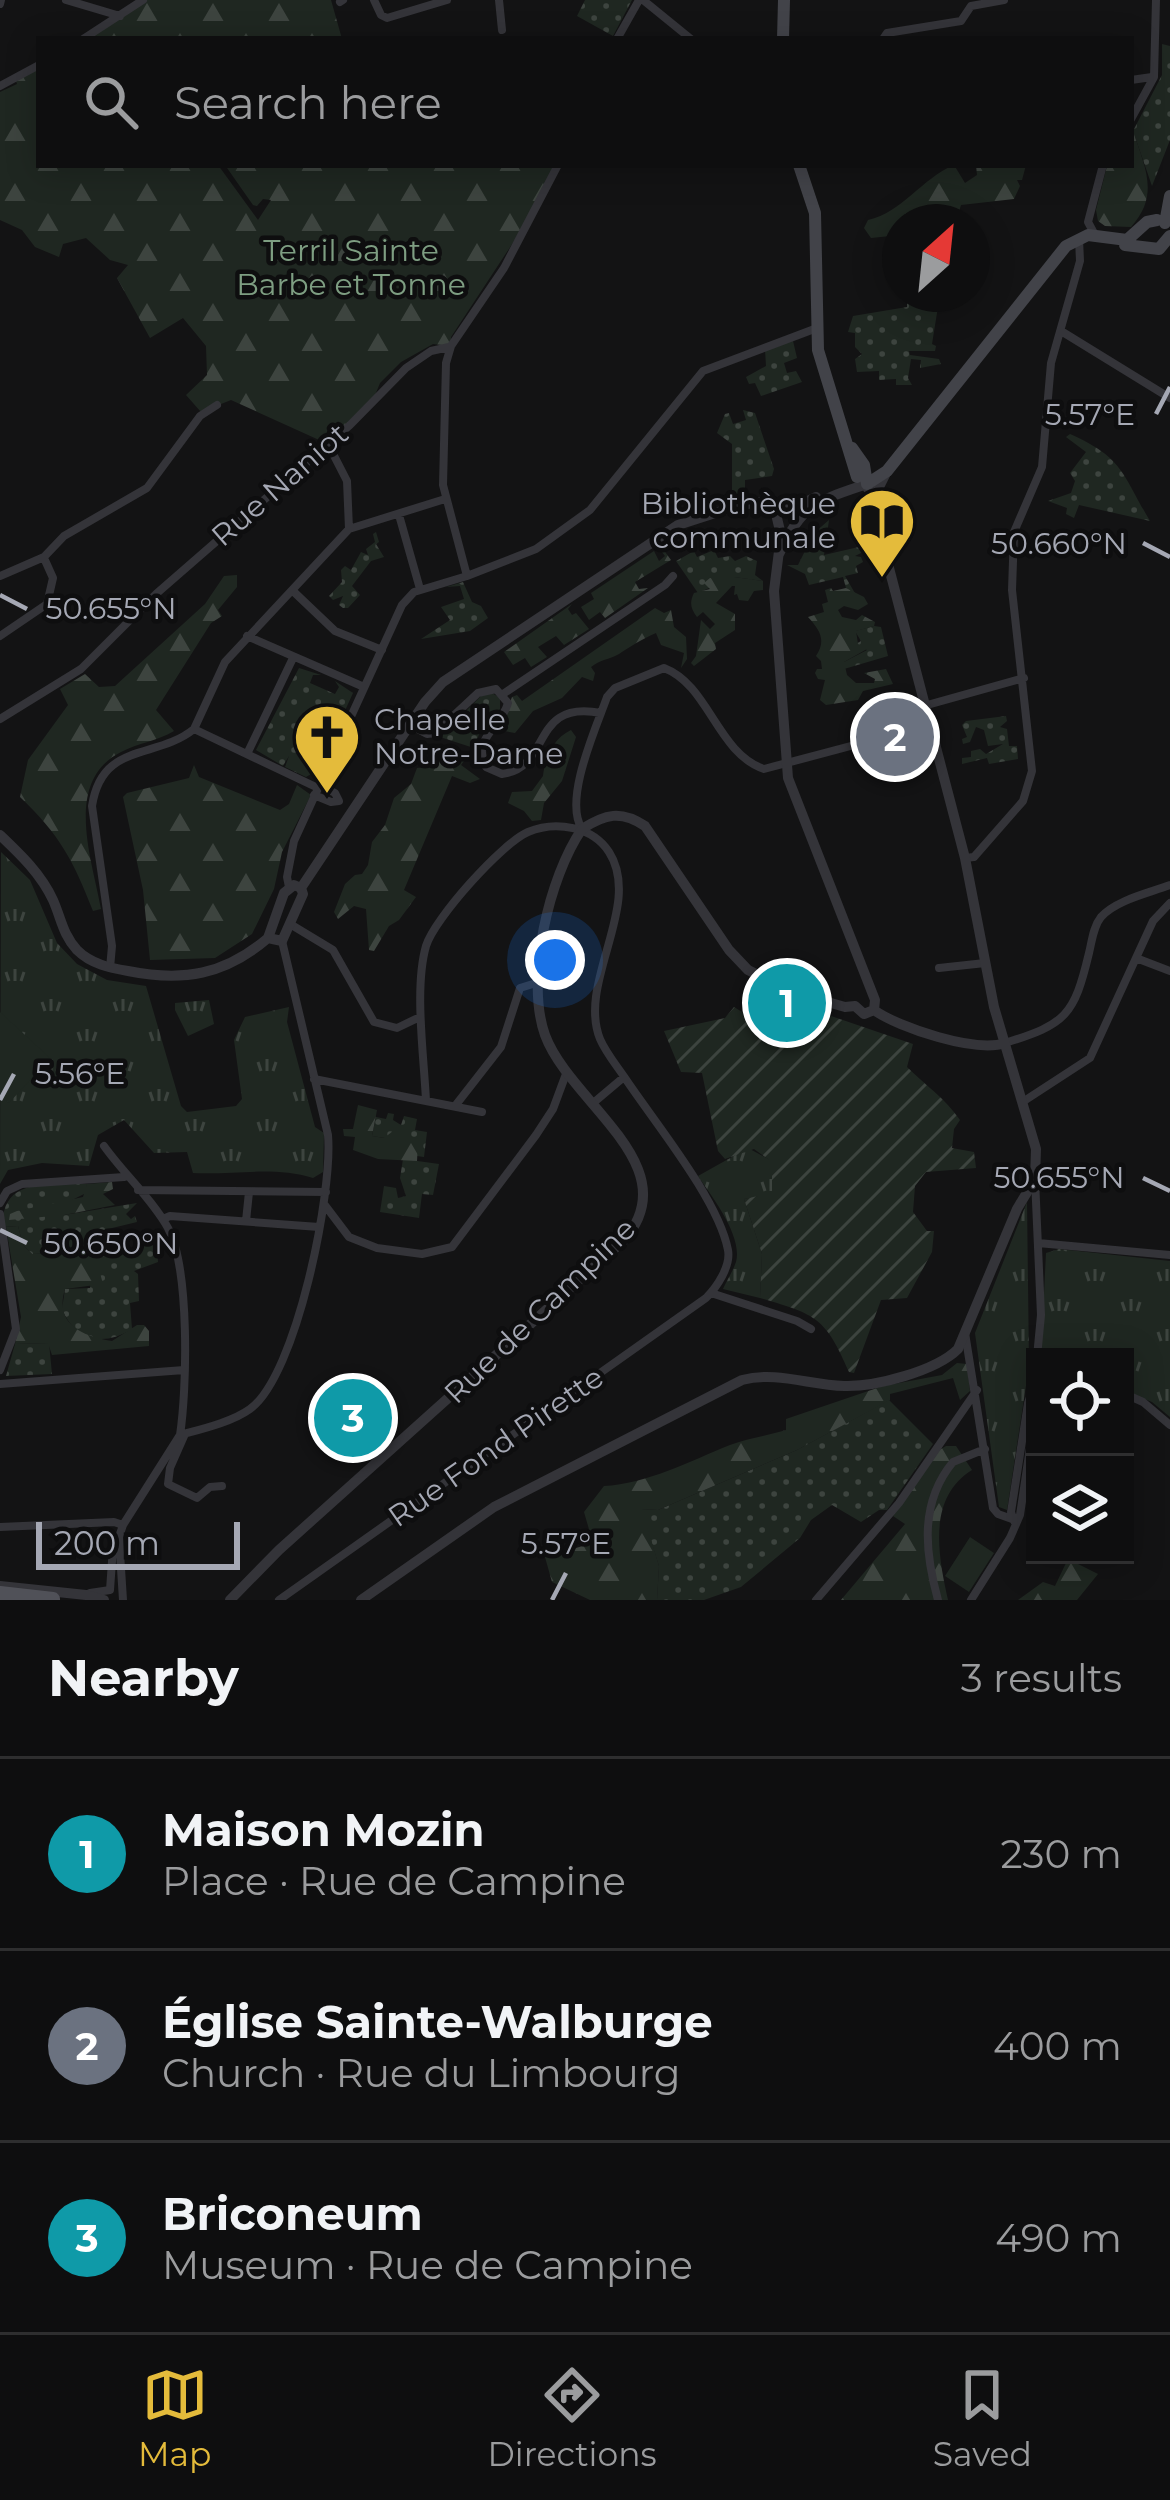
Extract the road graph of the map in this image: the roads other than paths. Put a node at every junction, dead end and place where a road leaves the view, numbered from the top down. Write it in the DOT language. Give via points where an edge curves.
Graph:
graph roads {
  1 [pos="66,0"];
  2 [pos="142,0"];
  3 [pos="374,0"];
  4 [pos="447,0"];
  5 [pos="499,0"];
  6 [pos="641,0"];
  7 [pos="784,0"];
  8 [pos="1004,0"];
  9 [pos="1156,0"];
  10 [pos="121,16"];
  11 [pos="502,30"];
  12 [pos="88,36"];
  13 [pos="619,36"];
  14 [pos="688,36"];
  15 [pos="783,36"];
  16 [pos="885,36"];
  17 [pos="36,67"];
  18 [pos="1154,76"];
  19 [pos="1134,79"];
  20 [pos="0,86"];
  21 [pos="1134,113"];
  22 [pos="556,168"];
  23 [pos="801,168"];
  24 [pos="1102,168"];
  25 [pos="1166,220"];
  26 [pos="1141,231"];
  27 [pos="1085,238"];
  28 [pos="1158,249"];
  29 [pos="817,328"];
  30 [pos="1061,331"];
  31 [pos="451,346"];
  32 [pos="1170,398"];
  33 [pos="217,405"];
  34 [pos="328,444"];
  35 [pos="890,465"];
  36 [pos="863,478"];
  37 [pos="445,499"];
  38 [pos="799,510"];
  39 [pos="399,514"];
  40 [pos="781,518"];
  41 [pos="879,528"];
  42 [pos="349,529"];
  43 [pos="44,557"];
  44 [pos="0,576"];
  45 [pos="467,576"];
  46 [pos="673,576"];
  47 [pos="420,589"];
  48 [pos="294,592"];
  49 [pos="0,636"];
  50 [pos="247,636"];
  51 [pos="382,650"];
  52 [pos="293,658"];
  53 [pos="1024,678"];
  54 [pos="364,687"];
  55 [pos="503,694"];
  56 [pos="926,705"];
  57 [pos="602,713"];
  58 [pos="0,719"];
  59 [pos="410,725"];
  60 [pos="194,729"];
  61 [pos="247,754"];
  62 [pos="785,765"];
  63 [pos="317,790"];
  64 [pos="342,802"];
  65 [pos="354,809"];
  66 [pos="582,829"];
  67 [pos="0,836"];
  68 [pos="965,858"];
  69 [pos="1170,885"];
  70 [pos="295,888"];
  71 [pos="1170,903"];
  72 [pos="290,924"];
  73 [pos="268,938"];
  74 [pos="282,941"];
  75 [pos="1136,958"];
  76 [pos="988,962"];
  77 [pos="110,968"];
  78 [pos="939,968"];
  79 [pos="1170,971"];
  80 [pos="536,983"];
  81 [pos="862,999"];
  82 [pos="874,1010"];
  83 [pos="420,1017"];
  84 [pos="1005,1043"];
  85 [pos="566,1074"];
  86 [pos="624,1077"];
  87 [pos="314,1079"];
  88 [pos="426,1100"];
  89 [pos="1024,1101"];
  90 [pos="590,1105"];
  91 [pos="455,1106"];
  92 [pos="482,1112"];
  93 [pos="104,1146"];
  94 [pos="125,1177"];
  95 [pos="1035,1179"];
  96 [pos="136,1190"];
  97 [pos="249,1192"];
  98 [pos="326,1192"];
  99 [pos="0,1202"];
  100 [pos="324,1204"];
  101 [pos="0,1214"];
  102 [pos="163,1219"];
  103 [pos="246,1221"];
  104 [pos="319,1227"];
  105 [pos="1038,1243"];
  106 [pos="1170,1255"];
  107 [pos="711,1294"];
  108 [pos="811,1329"];
  109 [pos="965,1333"];
  110 [pos="1037,1348"];
  111 [pos="0,1370"];
  112 [pos="184,1370"];
  113 [pos="0,1384"];
  114 [pos="976,1390"];
  115 [pos="1134,1398"];
  116 [pos="1026,1419"];
  117 [pos="1170,1424"];
  118 [pos="183,1435"];
  119 [pos="985,1449"];
  120 [pos="1030,1456"];
  121 [pos="222,1486"];
  122 [pos="1013,1520"];
  123 [pos="123,1525"];
  124 [pos="0,1527"];
  125 [pos="119,1538"];
  126 [pos="0,1589"];
  127 [pos="122,1596"];
  128 [pos="72,1597"];
  129 [pos="104,1600"];
  130 [pos="113,1600"];
  131 [pos="230,1600"];
  132 [pos="280,1600"];
  133 [pos="361,1600"];
  134 [pos="816,1600"];
  135 [pos="938,1600"];
  136 [pos="971,1600"];
  1 -- 10 [label="street"];
  2 -- 10 [label="street"];
  3 -- 4 [label="street" via="387,18"];
  5 -- 11 [label="street"];
  6 -- 13 [label="street"];
  6 -- 14 [label="street"];
  7 -- 15 [label="main road"];
  8 -- 16 [label="street" via="971,6 961,22"];
  9 -- 18 [label="street"];
  10 -- 12 [label="street"];
  17 -- 20 [label="street"];
  18 -- 19 [label="street"];
  18 -- 21 [label="street"];
  22 -- 31 [label="street"];
  23 -- 29 [label="main road" via="814,212"];
  24 -- 27 [label="street"];
  25 -- 26 [label="main road"];
  25 -- 28 [label="main road"];
  26 -- 27 [label="main road" via="1127,240"];
  26 -- 28 [label="main road"];
  27 -- 28 [label="main road"];
  27 -- 30 [label="street"];
  27 -- 35 [label="main road"];
  29 -- 36 [label="main road" via="822,366"];
  29 -- 45 [label="street" via="703,371 590,510 536,550"];
  30 -- 32 [label="street"];
  30 -- 53 [label="street" via="1042,467 1014,532"];
  31 -- 34 [label="street, Rue Naniot" via="406,368"];
  31 -- 37 [label="street" via="441,439"];
  33 -- 43 [label="street" via="147,488 64,536"];
  34 -- 42 [label="street" via="347,481"];
  34 -- 58 [label="street, Rue Naniot" via="81,670"];
  35 -- 36 [label="main road"];
  35 -- 41 [label="street" via="875,495"];
  36 -- 38 [label="street"];
  36 -- 41 [label="street"];
  37 -- 39 [label="street"];
  37 -- 45 [label="street"];
  38 -- 40 [label="street"];
  38 -- 40 [label="street" via="788,502"];
  39 -- 42 [label="street"];
  39 -- 47 [label="street"];
  40 -- 59 [label="street" via="756,504 678,525 443,682"];
  40 -- 62 [label="street" via="774,586"];
  41 -- 56 [label="street"];
  42 -- 48 [label="street"];
  43 -- 44 [label="street"];
  43 -- 49 [label="street" via="53,578 47,604"];
  45 -- 47 [label="street"];
  46 -- 55 [label="street"];
  47 -- 51 [label="street" via="402,605"];
  48 -- 50 [label="street"];
  48 -- 51 [label="street" via="335,631"];
  50 -- 52 [label="street"];
  50 -- 60 [label="street" via="212,685"];
  51 -- 54 [label="street"];
  52 -- 54 [label="street"];
  52 -- 61 [label="street"];
  53 -- 56 [label="street"];
  53 -- 68 [label="street" via="1030,780 1022,801"];
  54 -- 63 [label="street"];
  55 -- 57 [label="street" via="506,712 481,753 502,774 525,766 557,716"];
  55 -- 59 [label="street" via="478,693 435,733"];
  56 -- 62 [label="street" via="871,721 862,743"];
  56 -- 68 [label="street"];
  57 -- 62 [label="street" via="615,688 664,668 681,676 740,755 753,765"];
  57 -- 66 [label="street" via="575,800"];
  59 -- 65 [label="street"];
  60 -- 61 [label="street"];
  60 -- 77 [label="street" via="129,754 95,789"];
  61 -- 63 [label="street"];
  62 -- 81 [label="street" via="861,970"];
  63 -- 70 [label="street" via="289,858"];
  64 -- 65 [label="street"];
  65 -- 70 [label="street"];
  66 -- 80 [label="street, Rue de Campine" via="546,917"];
  66 -- 81 [label="street" via="609,815 637,821 748,970 845,1007"];
  66 -- 83 [label="street" via="531,830 514,840 443,914 426,948"];
  66 -- 86 [label="street" via="608,849 619,879 595,1010 601,1041"];
  67 -- 77 [label="street" via="32,866 81,955"];
  68 -- 76 [label="street"];
  69 -- 84 [label="street" via="1105,913 1064,1016"];
  70 -- 72 [label="street"];
  70 -- 73 [label="street"];
  71 -- 75 [label="street"];
  72 -- 74 [label="street"];
  72 -- 83 [label="street" via="333,950 374,1022 397,1028"];
  73 -- 74 [label="street"];
  73 -- 77 [label="street" via="238,962 200,976"];
  74 -- 87 [label="street"];
  75 -- 79 [label="street"];
  75 -- 89 [label="street" via="1090,1058"];
  76 -- 78 [label="street"];
  76 -- 84 [label="street"];
  80 -- 85 [label="street, Rue de Campine" via="546,1036"];
  80 -- 91 [label="street" via="520,988 501,1047"];
  81 -- 82 [label="street"];
  81 -- 82 [label="street" via="864,1014"];
  82 -- 84 [label="street" via="987,1048"];
  83 -- 88 [label="street"];
  84 -- 89 [label="street"];
  85 -- 90 [label="street, Rue de Campine"];
  85 -- 100 [label="street" via="536,1135 452,1247 422,1254 377,1248 350,1237"];
  86 -- 90 [label="street"];
  86 -- 107 [label="street" via="712,1210 728,1255"];
  87 -- 88 [label="street"];
  87 -- 98 [label="street" via="328,1139"];
  88 -- 91 [label="street"];
  89 -- 95 [label="street"];
  90 -- 131 [label="street, Rue de Campine" via="638,1162 645,1202 635,1227"];
  91 -- 92 [label="street"];
  93 -- 94 [label="street"];
  94 -- 96 [label="street"];
  94 -- 99 [label="street" via="22,1184"];
  95 -- 105 [label="street"];
  95 -- 109 [label="street"];
  96 -- 97 [label="street"];
  96 -- 102 [label="street"];
  97 -- 98 [label="street"];
  97 -- 103 [label="street"];
  98 -- 100 [label="street"];
  100 -- 104 [label="street"];
  101 -- 111 [label="street" via="16,1329"];
  102 -- 103 [label="street"];
  102 -- 112 [label="street" via="178,1255"];
  103 -- 104 [label="street"];
  104 -- 118 [label="street" via="296,1324 266,1391 243,1413"];
  105 -- 106 [label="street"];
  105 -- 110 [label="street"];
  107 -- 108 [label="street"];
  107 -- 132 [label="street, Rue Fond Pirette"];
  109 -- 114 [label="street"];
  109 -- 133 [label="street" via="948,1359 871,1382 742,1380 494,1507"];
  112 -- 113 [label="street"];
  112 -- 118 [label="street"];
  114 -- 119 [label="street"];
  114 -- 134 [label="street" via="899,1503"];
  115 -- 117 [label="street"];
  116 -- 122 [label="street"];
  118 -- 121 [label="street" via="168,1484 197,1498"];
  118 -- 123 [label="street"];
  119 -- 122 [label="street" via="993,1508"];
  119 -- 135 [label="street" via="953,1462 937,1491 925,1545"];
  120 -- 122 [label="street"];
  122 -- 136 [label="street"];
  123 -- 124 [label="street"];
  123 -- 125 [label="street"];
  125 -- 127 [label="street"];
  125 -- 128 [label="street" via="110,1590"];
  126 -- 128 [label="main road"];
  127 -- 130 [label="street"];
  128 -- 129 [label="street"];
}
